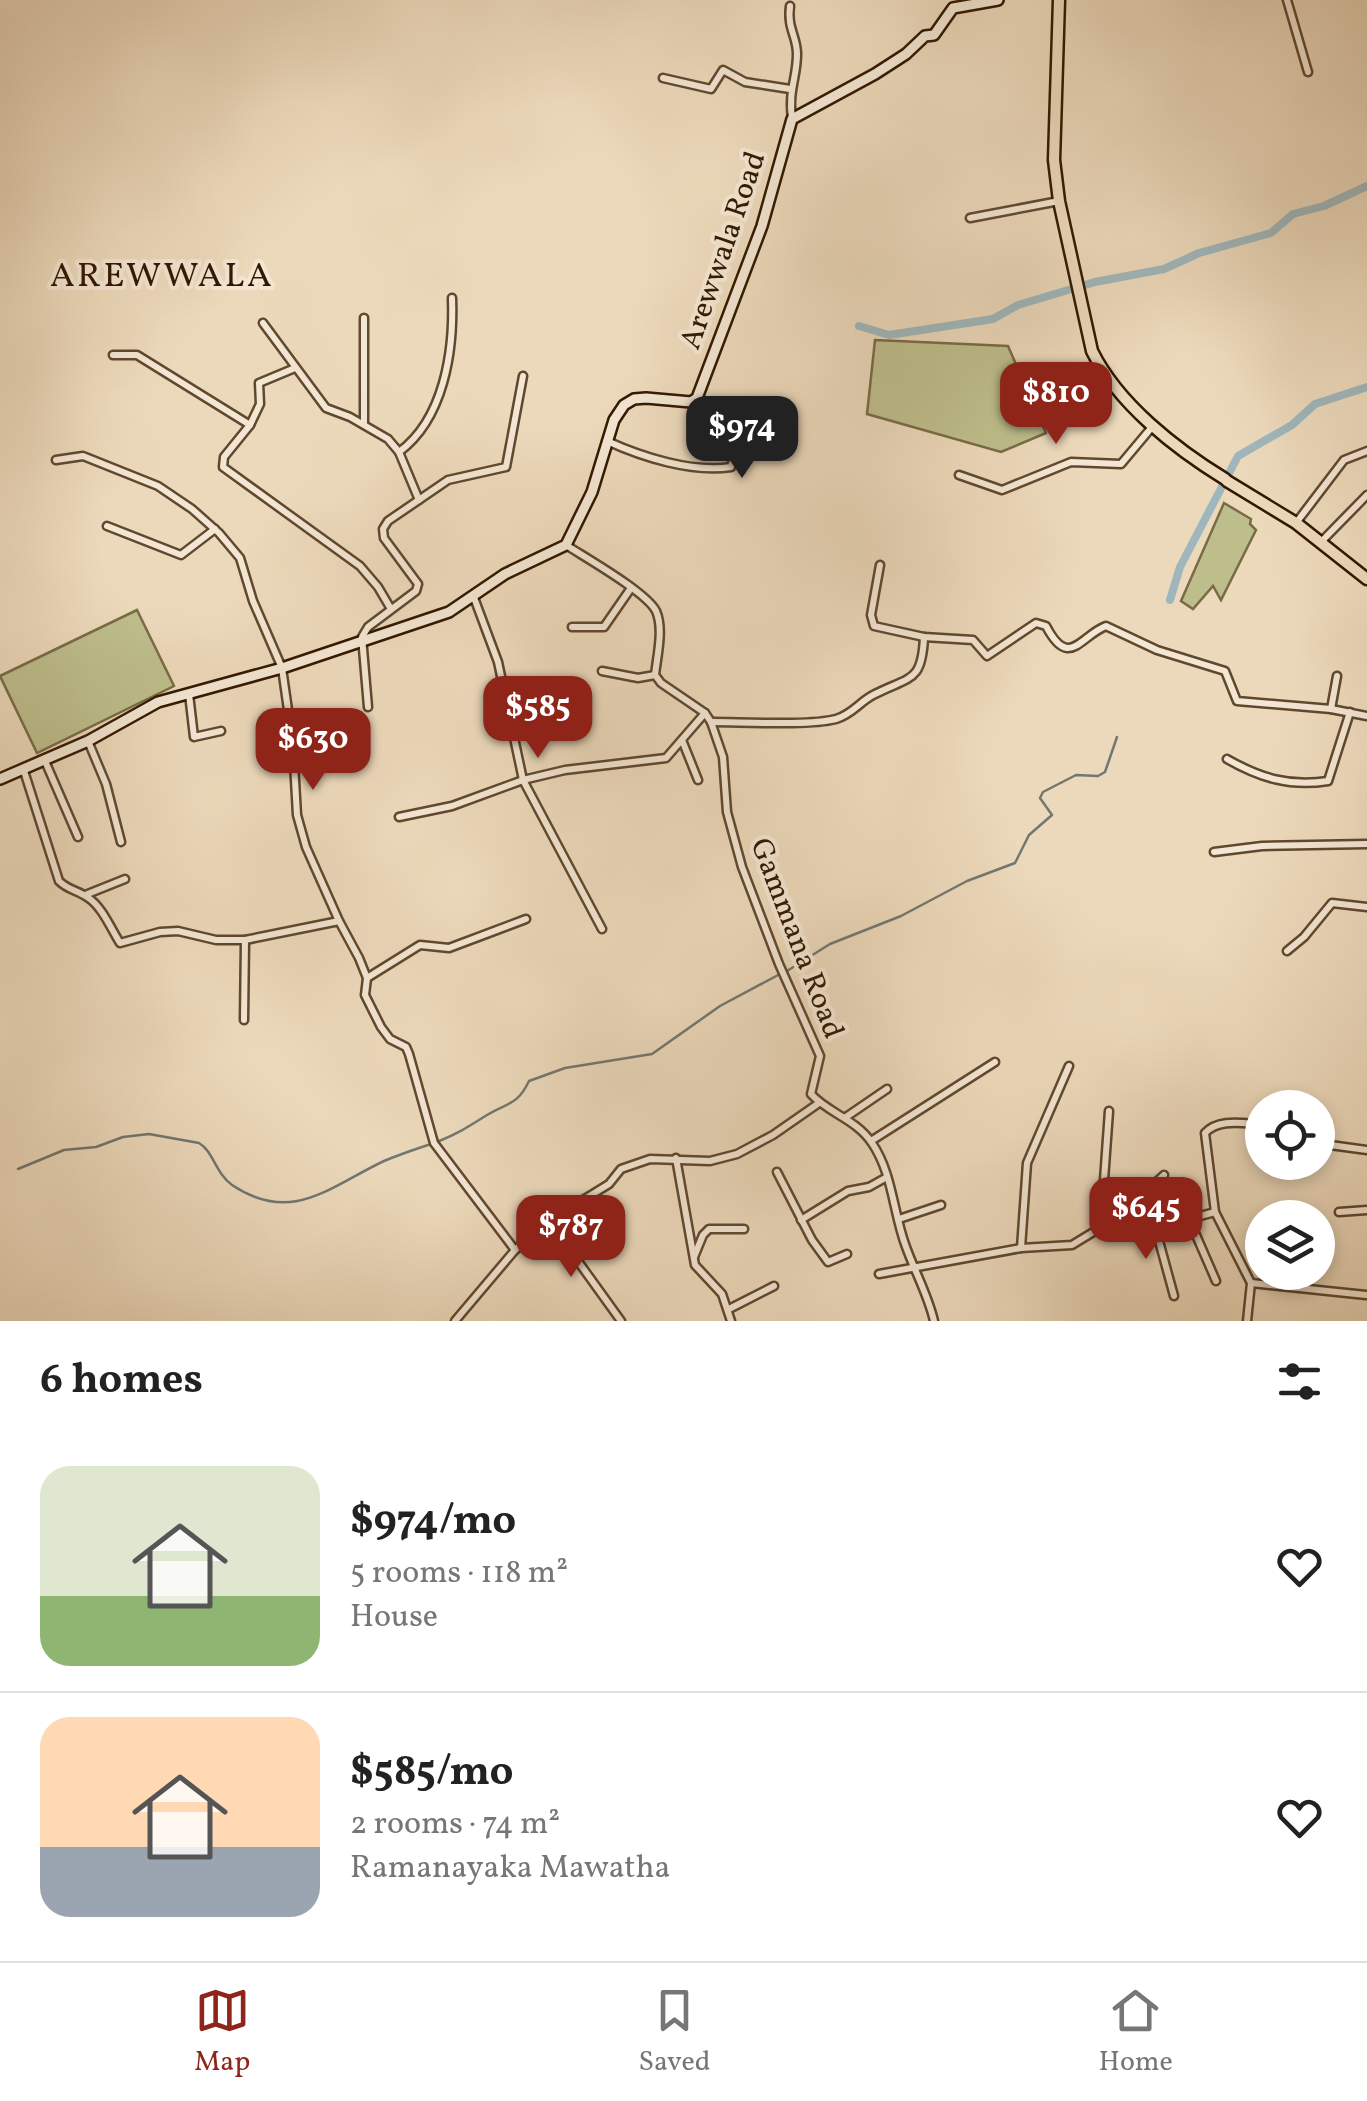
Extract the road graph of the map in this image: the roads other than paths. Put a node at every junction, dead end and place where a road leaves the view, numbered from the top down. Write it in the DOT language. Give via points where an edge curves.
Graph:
graph roads {
  1 [pos="989,0"];
  2 [pos="998,0"];
  3 [pos="1059,0"];
  4 [pos="1287,0"];
  5 [pos="790,6"];
  6 [pos="1308,72"];
  7 [pos="662,78"];
  8 [pos="790,90"];
  9 [pos="792,119"];
  10 [pos="1059,201"];
  11 [pos="970,218"];
  12 [pos="452,298"];
  13 [pos="364,318"];
  14 [pos="264,324"];
  15 [pos="113,355"];
  16 [pos="296,368"];
  17 [pos="523,376"];
  18 [pos="691,402"];
  19 [pos="250,424"];
  20 [pos="364,425"];
  21 [pos="1153,426"];
  22 [pos="607,441"];
  23 [pos="1367,451"];
  24 [pos="399,452"];
  25 [pos="56,460"];
  26 [pos="958,475"];
  27 [pos="1367,494"];
  28 [pos="419,500"];
  29 [pos="1296,524"];
  30 [pos="106,526"];
  31 [pos="215,529"];
  32 [pos="1321,542"];
  33 [pos="566,544"];
  34 [pos="880,565"];
  35 [pos="1367,579"];
  36 [pos="631,588"];
  37 [pos="473,595"];
  38 [pos="390,608"];
  39 [pos="572,627"];
  40 [pos="924,636"];
  41 [pos="361,643"];
  42 [pos="282,668"];
  43 [pos="602,671"];
  44 [pos="654,674"];
  45 [pos="1337,676"];
  46 [pos="189,692"];
  47 [pos="368,707"];
  48 [pos="1331,709"];
  49 [pos="705,712"];
  50 [pos="1350,712"];
  51 [pos="1367,716"];
  52 [pos="711,722"];
  53 [pos="221,731"];
  54 [pos="682,740"];
  55 [pos="88,741"];
  56 [pos="1227,759"];
  57 [pos="45,761"];
  58 [pos="24,771"];
  59 [pos="0,779"];
  60 [pos="523,780"];
  61 [pos="698,780"];
  62 [pos="399,817"];
  63 [pos="78,837"];
  64 [pos="121,842"];
  65 [pos="1367,844"];
  66 [pos="1214,852"];
  67 [pos="125,879"];
  68 [pos="85,895"];
  69 [pos="1367,907"];
  70 [pos="526,919"];
  71 [pos="340,921"];
  72 [pos="602,930"];
  73 [pos="245,940"];
  74 [pos="1287,951"];
  75 [pos="366,978"];
  76 [pos="244,1020"];
  77 [pos="994,1062"];
  78 [pos="1069,1066"];
  79 [pos="886,1089"];
  80 [pos="819,1103"];
  81 [pos="1108,1111"];
  82 [pos="846,1117"];
  83 [pos="1245,1124"];
  84 [pos="871,1141"];
  85 [pos="1335,1146"];
  86 [pos="1367,1150"];
  87 [pos="676,1158"];
  88 [pos="777,1172"];
  89 [pos="1164,1175"];
  90 [pos="887,1177"];
  91 [pos="941,1205"];
  92 [pos="1367,1210"];
  93 [pos="1215,1212"];
  94 [pos="1339,1212"];
  95 [pos="1118,1217"];
  96 [pos="1190,1218"];
  97 [pos="899,1219"];
  98 [pos="1153,1219"];
  99 [pos="802,1220"];
  100 [pos="549,1221"];
  101 [pos="744,1229"];
  102 [pos="1021,1248"];
  103 [pos="515,1250"];
  104 [pos="848,1254"];
  105 [pos="694,1258"];
  106 [pos="916,1267"];
  107 [pos="1245,1271"];
  108 [pos="879,1274"];
  109 [pos="1216,1281"];
  110 [pos="774,1286"];
  111 [pos="1250,1290"];
  112 [pos="1318,1290"];
  113 [pos="1366,1295"];
  114 [pos="1174,1296"];
  115 [pos="729,1309"];
  116 [pos="455,1321"];
  117 [pos="621,1321"];
  118 [pos="731,1321"];
  119 [pos="934,1321"];
  120 [pos="1247,1321"];
  1 -- 2 [label="street, Arewwala Road"];
  1 -- 9 [label="street, Arewwala Road" via="953,8 934,35"];
  3 -- 10 [label="main road"];
  4 -- 6 [label="street"];
  5 -- 8 [label="street" via="788,24 798,52"];
  7 -- 8 [label="street" via="711,89 722,70 745,82"];
  8 -- 9 [label="street"];
  9 -- 18 [label="street, Arewwala Road" via="762,226"];
  10 -- 11 [label="street"];
  10 -- 21 [label="main road" via="1097,362"];
  12 -- 24 [label="street" via="450,358 431,413"];
  13 -- 20 [label="street"];
  14 -- 16 [label="street"];
  15 -- 19 [label="street" via="137,355"];
  16 -- 19 [label="street" via="259,384 260,404"];
  16 -- 20 [label="street" via="326,408"];
  17 -- 28 [label="street" via="506,467 448,480"];
  18 -- 22 [label="street" via="634,399 617,415"];
  18 -- 22 [label="street" via="738,409 738,446 730,467 680,464"];
  19 -- 38 [label="street" via="223,467 360,566"];
  20 -- 24 [label="street"];
  21 -- 26 [label="street" via="1122,464 1071,462 1002,490"];
  21 -- 29 [label="main road"];
  22 -- 33 [label="street"];
  23 -- 29 [label="street" via="1344,460"];
  24 -- 28 [label="street"];
  25 -- 31 [label="street" via="83,456 128,472"];
  27 -- 32 [label="street"];
  28 -- 38 [label="street" via="383,529 418,584"];
  29 -- 32 [label="main road"];
  30 -- 31 [label="street" via="181,555"];
  31 -- 42 [label="street" via="244,566"];
  32 -- 35 [label="main road"];
  33 -- 36 [label="street"];
  33 -- 37 [label="street"];
  34 -- 40 [label="street" via="874,626"];
  36 -- 39 [label="street" via="604,627"];
  36 -- 44 [label="street" via="655,609"];
  37 -- 41 [label="street" via="440,616"];
  37 -- 60 [label="street" via="498,662"];
  38 -- 41 [label="street"];
  40 -- 48 [label="street" via="973,640 987,656 1036,624 1067,648 1106,626 1225,671 1237,701"];
  40 -- 52 [label="street" via="923,662 914,678 870,696 854,712 833,720"];
  41 -- 42 [label="street"];
  41 -- 47 [label="street"];
  42 -- 46 [label="street"];
  42 -- 71 [label="street" via="297,814"];
  43 -- 44 [label="street"];
  44 -- 49 [label="street, Gammana Road"];
  45 -- 48 [label="street"];
  46 -- 53 [label="street" via="194,738"];
  46 -- 55 [label="street"];
  48 -- 50 [label="street"];
  49 -- 52 [label="street, Gammana Road"];
  49 -- 54 [label="street"];
  50 -- 51 [label="street"];
  50 -- 56 [label="street" via="1328,781 1283,784"];
  52 -- 80 [label="street, Gammana Road" via="742,867 820,1056 811,1088"];
  54 -- 60 [label="street" via="666,758"];
  54 -- 61 [label="street"];
  55 -- 57 [label="street"];
  55 -- 64 [label="street"];
  57 -- 58 [label="street"];
  57 -- 63 [label="street"];
  58 -- 59 [label="street"];
  58 -- 68 [label="street" via="59,882"];
  60 -- 62 [label="street"];
  60 -- 72 [label="street"];
  65 -- 66 [label="street"];
  67 -- 68 [label="street"];
  68 -- 73 [label="street" via="120,943 178,931"];
  69 -- 74 [label="street" via="1332,903"];
  70 -- 75 [label="street" via="449,948 420,945"];
  71 -- 73 [label="street"];
  71 -- 75 [label="street"];
  73 -- 76 [label="street"];
  75 -- 103 [label="street" via="365,995 380,1028 410,1054 434,1143"];
  77 -- 84 [label="street"];
  78 -- 102 [label="street" via="1027,1162"];
  79 -- 82 [label="street"];
  80 -- 82 [label="street"];
  80 -- 87 [label="street" via="737,1154"];
  81 -- 95 [label="street" via="1103,1171"];
  82 -- 84 [label="street"];
  83 -- 93 [label="street" via="1224,1123 1205,1133"];
  84 -- 90 [label="street"];
  85 -- 86 [label="street"];
  87 -- 100 [label="street" via="621,1169 610,1184"];
  87 -- 105 [label="street"];
  88 -- 99 [label="street"];
  89 -- 95 [label="street"];
  90 -- 97 [label="street"];
  90 -- 99 [label="street" via="848,1191"];
  91 -- 97 [label="street"];
  92 -- 94 [label="street"];
  93 -- 96 [label="street"];
  93 -- 107 [label="street"];
  95 -- 98 [label="street"];
  95 -- 102 [label="street" via="1072,1245"];
  96 -- 98 [label="street"];
  96 -- 109 [label="street"];
  97 -- 106 [label="street"];
  98 -- 114 [label="street"];
  99 -- 104 [label="street" via="828,1262"];
  100 -- 103 [label="street"];
  100 -- 117 [label="street"];
  101 -- 105 [label="street" via="709,1229"];
  102 -- 106 [label="street"];
  103 -- 116 [label="street"];
  105 -- 115 [label="street"];
  106 -- 108 [label="street"];
  106 -- 119 [label="street"];
  110 -- 115 [label="street"];
  111 -- 120 [label="street"];
  112 -- 113 [label="street"];
  115 -- 118 [label="street"];
}
